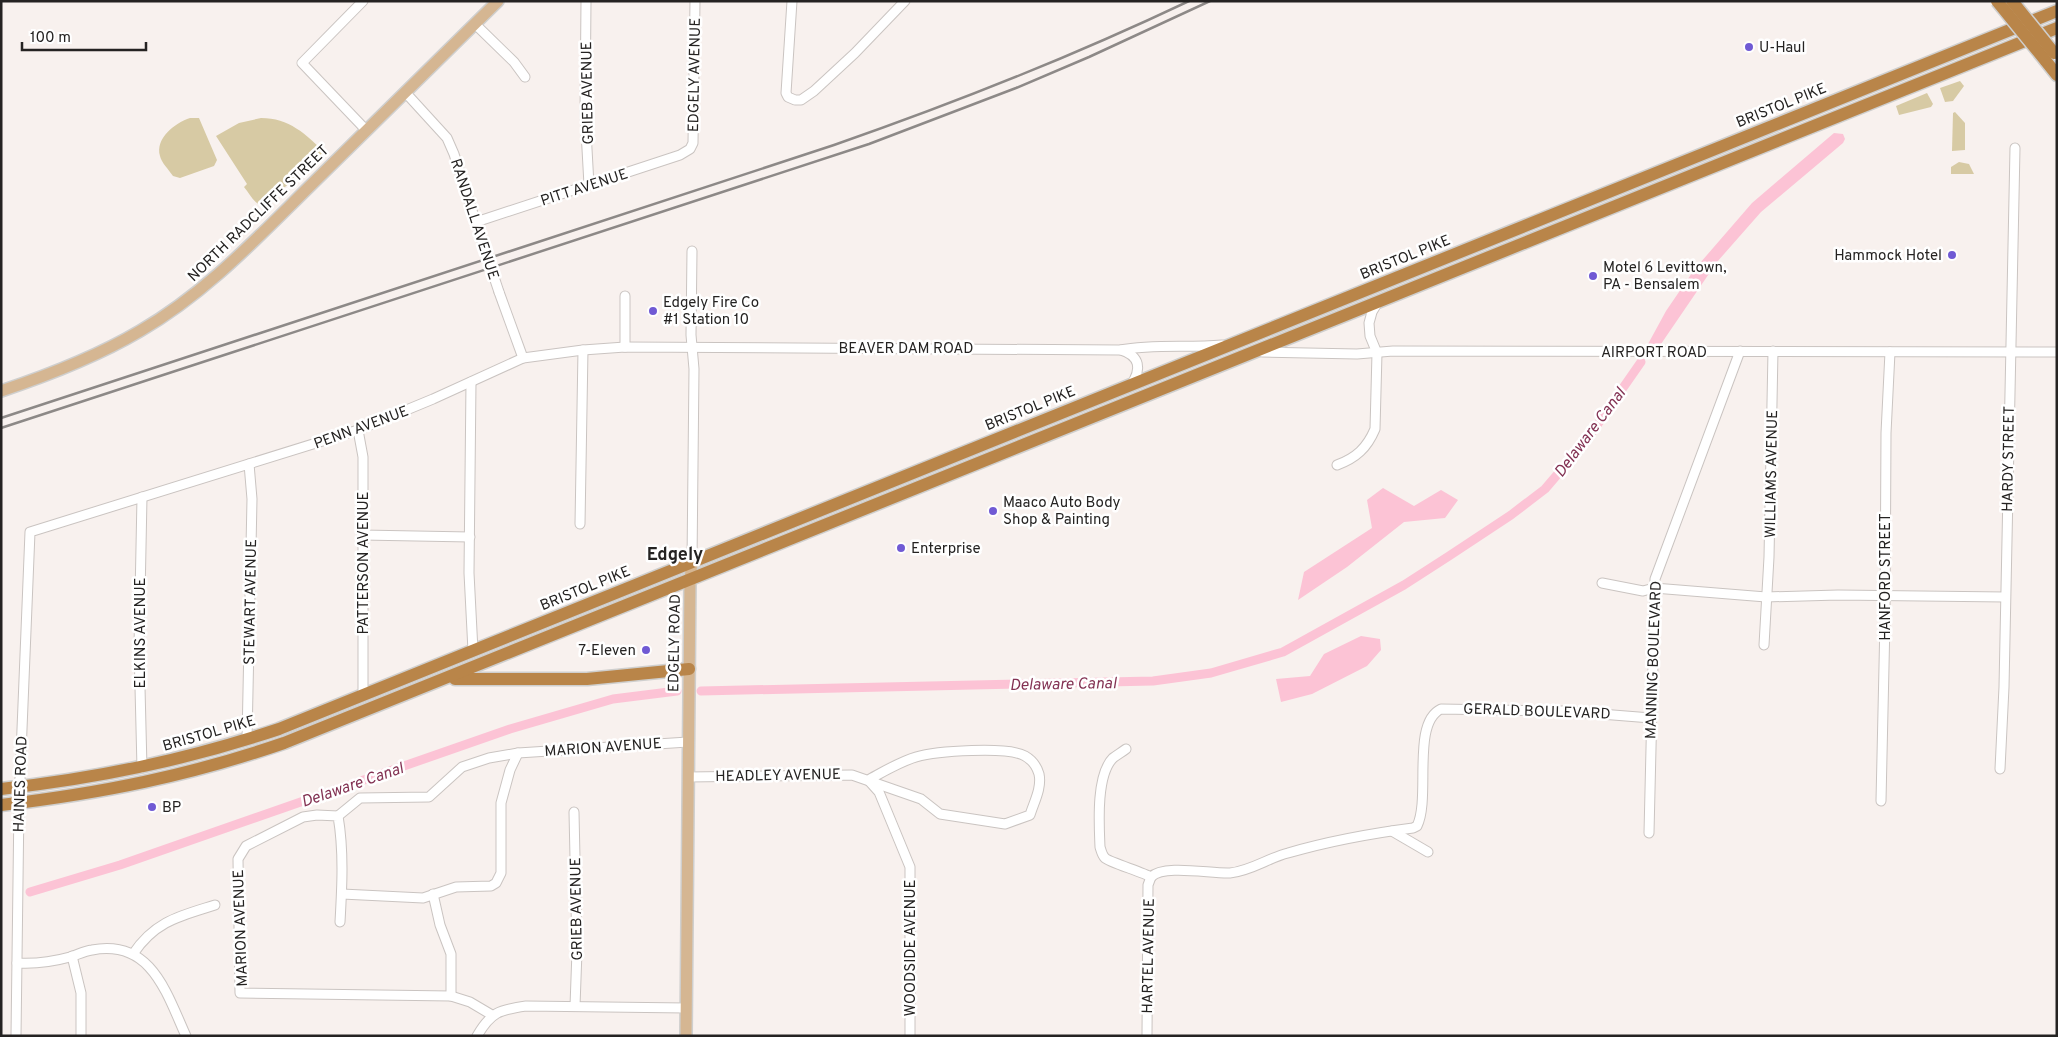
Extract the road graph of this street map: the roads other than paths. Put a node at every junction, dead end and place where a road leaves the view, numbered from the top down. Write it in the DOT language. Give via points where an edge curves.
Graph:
graph roads {
  1 [pos="363,1"];
  2 [pos="498,1"];
  3 [pos="586,1"];
  4 [pos="695,1"];
  5 [pos="792,1"];
  6 [pos="905,1"];
  7 [pos="1997,1"];
  8 [pos="2012,1"];
  9 [pos="2057,11"];
  10 [pos="475,24"];
  11 [pos="2057,28"];
  12 [pos="2052,57"];
  13 [pos="2057,75"];
  14 [pos="525,77"];
  15 [pos="405,92"];
  16 [pos="366,130"];
  17 [pos="2015,148"];
  18 [pos="690,149"];
  19 [pos="589,185"];
  20 [pos="476,222"];
  21 [pos="692,251"];
  22 [pos="625,296"];
  23 [pos="1378,302"];
  24 [pos="1235,343"];
  25 [pos="625,347"];
  26 [pos="692,347"];
  27 [pos="583,350"];
  28 [pos="1120,350"];
  29 [pos="1740,351"];
  30 [pos="1773,351"];
  31 [pos="1890,352"];
  32 [pos="2009,352"];
  33 [pos="2057,352"];
  34 [pos="1252,353"];
  35 [pos="1377,353"];
  36 [pos="523,358"];
  37 [pos="471,382"];
  38 [pos="1131,385"];
  39 [pos="1,391"];
  40 [pos="358,430"];
  41 [pos="249,464"];
  42 [pos="1337,465"];
  43 [pos="142,497"];
  44 [pos="580,524"];
  45 [pos="30,532"];
  46 [pos="362,535"];
  47 [pos="470,537"];
  48 [pos="692,562"];
  49 [pos="690,580"];
  50 [pos="1602,583"];
  51 [pos="1654,588"];
  52 [pos="1885,596"];
  53 [pos="1766,597"];
  54 [pos="2006,597"];
  55 [pos="1764,646"];
  56 [pos="473,651"];
  57 [pos="689,669"];
  58 [pos="443,680"];
  59 [pos="362,696"];
  60 [pos="1651,718"];
  61 [pos="247,739"];
  62 [pos="688,742"];
  63 [pos="1126,749"];
  64 [pos="518,753"];
  65 [pos="142,768"];
  66 [pos="2000,769"];
  67 [pos="688,776"];
  68 [pos="868,780"];
  69 [pos="19,787"];
  70 [pos="1,789"];
  71 [pos="1881,801"];
  72 [pos="19,803"];
  73 [pos="1,805"];
  74 [pos="574,812"];
  75 [pos="338,816"];
  76 [pos="1392,832"];
  77 [pos="1650,833"];
  78 [pos="1428,852"];
  79 [pos="1151,877"];
  80 [pos="342,894"];
  81 [pos="433,894"];
  82 [pos="215,905"];
  83 [pos="340,922"];
  84 [pos="133,954"];
  85 [pos="72,956"];
  86 [pos="17,963"];
  87 [pos="451,996"];
  88 [pos="574,1006"];
  89 [pos="686,1008"];
  90 [pos="492,1015"];
  91 [pos="16,1036"];
  92 [pos="81,1036"];
  93 [pos="186,1036"];
  94 [pos="477,1036"];
  95 [pos="686,1036"];
  96 [pos="910,1036"];
  97 [pos="1147,1036"];
  1 -- 16 [label="street" via="302,63"];
  2 -- 10 [label="main road, NORTH RADCLIFFE STREET"];
  3 -- 19 [label="street, GRIEB AVENUE" via="585,113"];
  4 -- 18 [label="street, EDGELY AVENUE" via="693,143"];
  5 -- 6 [label="street" via="786,93 791,99 801,100 855,53"];
  7 -- 12 [label="highway, bridge"];
  8 -- 12 [label="highway, bridge"];
  9 -- 24 [label="highway, BRISTOL PIKE"];
  10 -- 14 [label="street"];
  10 -- 15 [label="main road, NORTH RADCLIFFE STREET"];
  11 -- 23 [label="highway, BRISTOL PIKE"];
  12 -- 13 [label="highway"];
  15 -- 16 [label="main road, NORTH RADCLIFFE STREET"];
  15 -- 20 [label="street, RANDALL AVENUE" via="447,138"];
  16 -- 39 [label="main road, NORTH RADCLIFFE STREET" via="214,278 169,313 84,360"];
  17 -- 32 [label="street, HARDY STREET"];
  18 -- 19 [label="street, PITT AVENUE"];
  19 -- 20 [label="street, PITT AVENUE"];
  20 -- 36 [label="street, RANDALL AVENUE, bridge"];
  21 -- 26 [label="street, EDGELY ROAD"];
  22 -- 25 [label="street"];
  23 -- 34 [label="highway, BRISTOL PIKE"];
  23 -- 35 [label="street" via="1369,323"];
  24 -- 28 [label="street, BEAVER DAM ROAD"];
  24 -- 38 [label="highway, BRISTOL PIKE"];
  25 -- 26 [label="street, PENN AVENUE"];
  25 -- 27 [label="street, PENN AVENUE"];
  26 -- 28 [label="street, BEAVER DAM ROAD"];
  26 -- 48 [label="street, EDGELY ROAD"];
  27 -- 36 [label="street, PENN AVENUE"];
  27 -- 44 [label="street"];
  28 -- 38 [label="street" via="1132,354 1137,361 1139,370"];
  29 -- 30 [label="street, AIRPORT ROAD"];
  29 -- 35 [label="street, AIRPORT ROAD"];
  29 -- 51 [label="street, MANNING BOULEVARD" via="1658,567"];
  30 -- 31 [label="street, AIRPORT ROAD"];
  30 -- 53 [label="street, WILLIAMS AVENUE"];
  31 -- 32 [label="street, AIRPORT ROAD"];
  31 -- 52 [label="street, HANFORD STREET"];
  32 -- 33 [label="street, AIRPORT ROAD"];
  32 -- 54 [label="street, HARDY STREET"];
  34 -- 35 [label="street, AIRPORT ROAD"];
  34 -- 49 [label="highway, BRISTOL PIKE"];
  35 -- 42 [label="street" via="1375,429 1360,454"];
  36 -- 37 [label="street, PENN AVENUE"];
  37 -- 40 [label="street, PENN AVENUE"];
  37 -- 47 [label="street"];
  38 -- 48 [label="highway, BRISTOL PIKE"];
  40 -- 41 [label="street, PENN AVENUE"];
  40 -- 46 [label="street, PATTERSON AVENUE" via="363,457"];
  41 -- 43 [label="street, PENN AVENUE"];
  41 -- 61 [label="street, STEWART AVENUE" via="252,498"];
  43 -- 45 [label="street, PENN AVENUE"];
  43 -- 65 [label="street, ELKINS AVENUE" via="139,647"];
  45 -- 69 [label="street, HAINES ROAD"];
  46 -- 47 [label="street"];
  46 -- 59 [label="street, PATTERSON AVENUE"];
  47 -- 56 [label="street"];
  48 -- 49 [label="main road, EDGELY ROAD"];
  48 -- 56 [label="highway, BRISTOL PIKE"];
  49 -- 57 [label="main road, EDGELY ROAD"];
  49 -- 58 [label="highway, BRISTOL PIKE"];
  50 -- 51 [label="street" via="1643,591"];
  51 -- 53 [label="street"];
  51 -- 60 [label="street, MANNING BOULEVARD"];
  52 -- 53 [label="street"];
  52 -- 54 [label="street"];
  52 -- 71 [label="street, HANFORD STREET"];
  53 -- 55 [label="street, WILLIAMS AVENUE"];
  54 -- 66 [label="street, HARDY STREET"];
  56 -- 59 [label="highway, BRISTOL PIKE"];
  57 -- 58 [label="highway" via="587,678"];
  57 -- 62 [label="main road, EDGELY ROAD"];
  58 -- 72 [label="highway, BRISTOL PIKE" via="284,743 220,764 122,788"];
  59 -- 61 [label="highway, BRISTOL PIKE"];
  60 -- 76 [label="street, GERALD BOULEVARD" via="1563,711 1440,709 1429,721 1425,738 1419,823 1413,828"];
  60 -- 77 [label="street, MANNING BOULEVARD"];
  61 -- 65 [label="highway, BRISTOL PIKE"];
  62 -- 64 [label="street, MARION AVENUE"];
  62 -- 67 [label="main road, EDGELY ROAD"];
  63 -- 79 [label="street" via="1114,758 1104,777 1100,847 1108,860"];
  64 -- 75 [label="street, MARION AVENUE" via="462,767 428,797 360,798"];
  64 -- 81 [label="street" via="501,803 499,878 491,886 456,887"];
  65 -- 69 [label="highway, BRISTOL PIKE"];
  67 -- 68 [label="street, HEADLEY AVENUE" via="852,775"];
  67 -- 89 [label="main road, EDGELY ROAD"];
  68 -- 68 [label="street, HEADLEY AVENUE" via="923,755 953,751 1009,752 1025,756 1036,766 1039,780 1030,815 1005,824 940,814 921,799"];
  68 -- 96 [label="street, WOODSIDE AVENUE" via="880,792 910,867"];
  69 -- 70 [label="highway, BRISTOL PIKE"];
  69 -- 72 [label="street, HAINES ROAD"];
  72 -- 73 [label="highway, BRISTOL PIKE"];
  72 -- 86 [label="street, HAINES ROAD"];
  74 -- 88 [label="street, GRIEB AVENUE" via="577,950"];
  75 -- 80 [label="street"];
  75 -- 87 [label="street, MARION AVENUE" via="317,814 303,817 242,849 238,859 240,993"];
  76 -- 78 [label="street"];
  76 -- 79 [label="street" via="1290,852 1244,870 1224,873 1160,872"];
  79 -- 97 [label="street, HARTEL AVENUE" via="1148,885"];
  80 -- 81 [label="street" via="415,898"];
  80 -- 83 [label="street"];
  81 -- 87 [label="street" via="450,954"];
  82 -- 84 [label="street" via="161,924"];
  84 -- 85 [label="street" via="105,948"];
  84 -- 93 [label="street" via="144,960 158,979"];
  85 -- 86 [label="street" via="42,963"];
  85 -- 92 [label="street" via="81,993"];
  86 -- 91 [label="street, HAINES ROAD"];
  87 -- 90 [label="street, MARION AVENUE" via="470,1002"];
  88 -- 89 [label="street"];
  88 -- 90 [label="street" via="526,1006"];
  89 -- 95 [label="main road, EDGELY ROAD"];
  90 -- 94 [label="street"];
}
